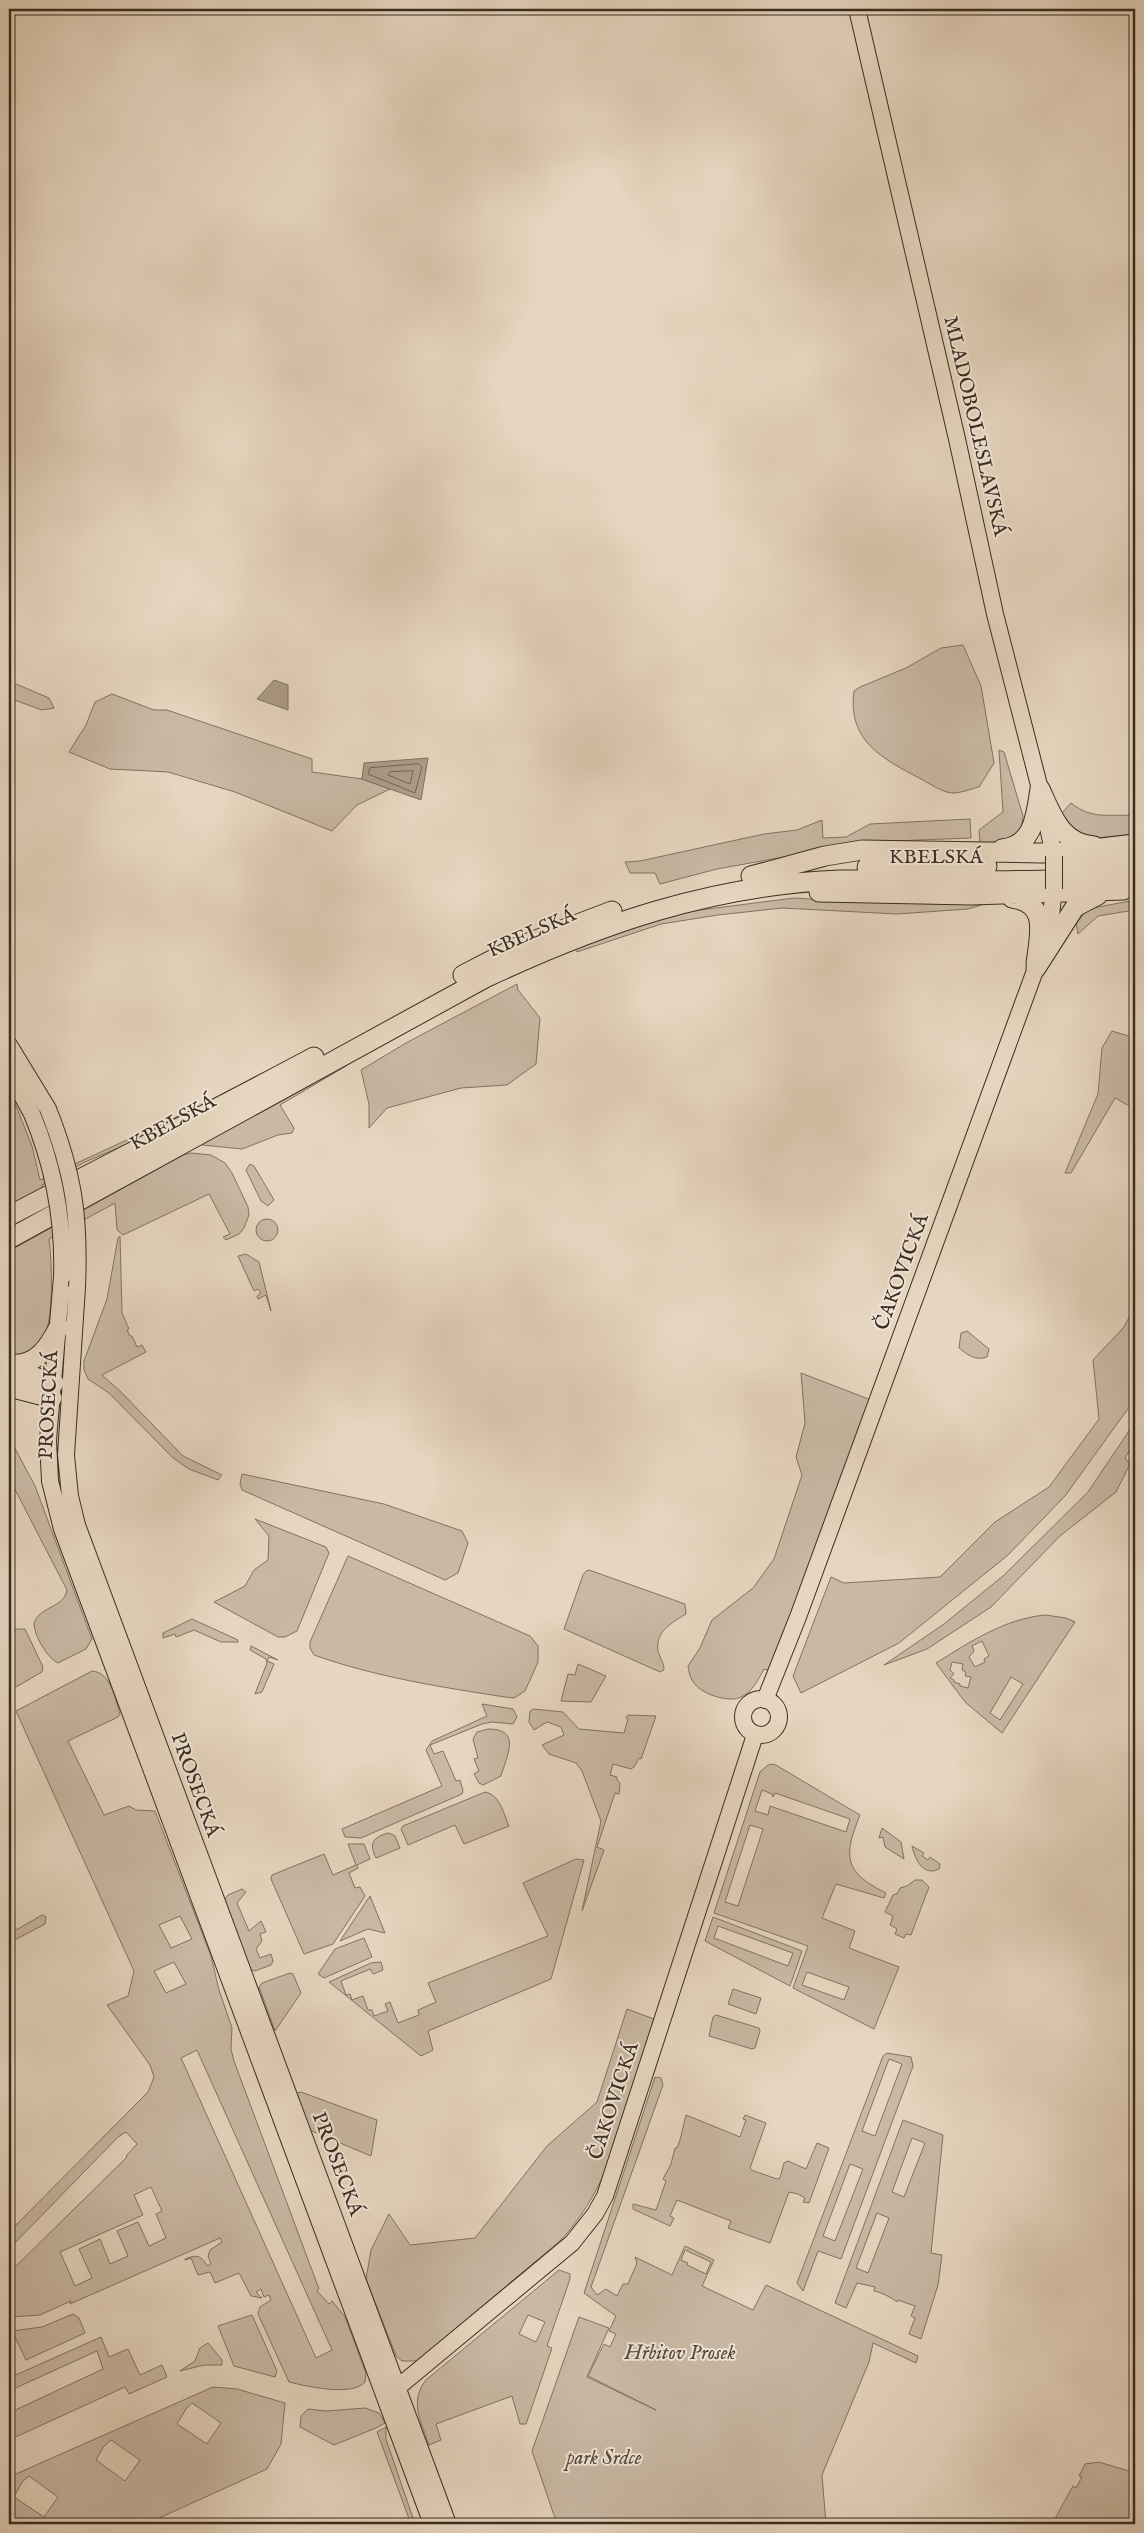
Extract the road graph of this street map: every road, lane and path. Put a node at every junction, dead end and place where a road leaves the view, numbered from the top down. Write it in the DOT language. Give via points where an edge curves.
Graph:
graph roads {
  1 [pos="857,9"];
  2 [pos="1040,789"];
  3 [pos="1135,844"];
  4 [pos="976,851"];
  5 [pos="1053,854"];
  6 [pos="1135,860"];
  7 [pos="1135,873"];
  8 [pos="751,883"];
  9 [pos="1129,889"];
  10 [pos="1054,891"];
  11 [pos="971,895"];
  12 [pos="1036,968"];
  13 [pos="9,1045"];
  14 [pos="9,1072"];
  15 [pos="12,1214"];
  16 [pos="9,1239"];
  17 [pos="59,1327"];
  18 [pos="9,1364"];
  19 [pos="9,1369"];
  20 [pos="9,1384"];
  21 [pos="61,1392"];
  22 [pos="765,1700"];
  23 [pos="755,1735"];
  24 [pos="391,2390"];
  25 [pos="432,2524"];
  26 [pos="448,2524"];
  1 -- 2 [label="main road, MLADOBOLESLAVSKÁ" via="995,614"];
  2 -- 3 [label="highway" via="1055,822 1069,837 1090,846"];
  2 -- 4 [label="highway" via="1034,822 1023,841 1008,848"];
  2 -- 5 [label="main road, MLADOBOLESLAVSKÁ"];
  3 -- 5 [label="highway"];
  4 -- 5 [label="highway"];
  4 -- 8 [label="highway" via="855,851 825,856"];
  5 -- 10 [label="main road, ČAKOVICKÁ, bridge"];
  6 -- 8 [label="highway, KBELSKÁ" via="1042,866 833,868"];
  7 -- 8 [label="highway, KBELSKÁ" via="1088,878"];
  8 -- 11 [label="highway" via="881,895"];
  8 -- 15 [label="highway, KBELSKÁ" via="643,900 588,918 516,948 186,1126"];
  8 -- 16 [label="highway, KBELSKÁ" via="640,914 560,943 485,978"];
  9 -- 10 [label="highway"];
  9 -- 12 [label="highway" via="1094,896 1075,907"];
  10 -- 11 [label="highway"];
  10 -- 12 [label="main road, ČAKOVICKÁ" via="1050,924"];
  11 -- 12 [label="highway" via="1019,899 1033,906 1040,924"];
  12 -- 22 [label="main road, ČAKOVICKÁ" via="802,1608"];
  13 -- 21 [label="main road, PROSECKÁ, bridge" via="48,1109 61,1141 74,1193 79,1246 77,1287"];
  14 -- 17 [label="main road, PROSECKÁ, bridge" via="45,1146 57,1193 63,1252"];
  17 -- 18 [label="highway" via="48,1348 38,1357 26,1363"];
  17 -- 21 [label="main road, PROSECKÁ"];
  19 -- 21 [label="highway"];
  20 -- 21 [label="highway" via="17,1389"];
  21 -- 24 [label="main road, PROSECKÁ" via="48,1440 50,1482 62,1529"];
  22 -- 23 [label="main road" via="753,1701 743,1714 744,1724"];
  22 -- 23 [label="main road" via="777,1710 779,1721 768,1734"];
  23 -- 24 [label="main road, ČAKOVICKÁ" via="606,2196 596,2214 572,2243"];
  24 -- 25 [label="main road, PROSECKÁ"];
  24 -- 26 [label="main road, PROSECKÁ"];
}
